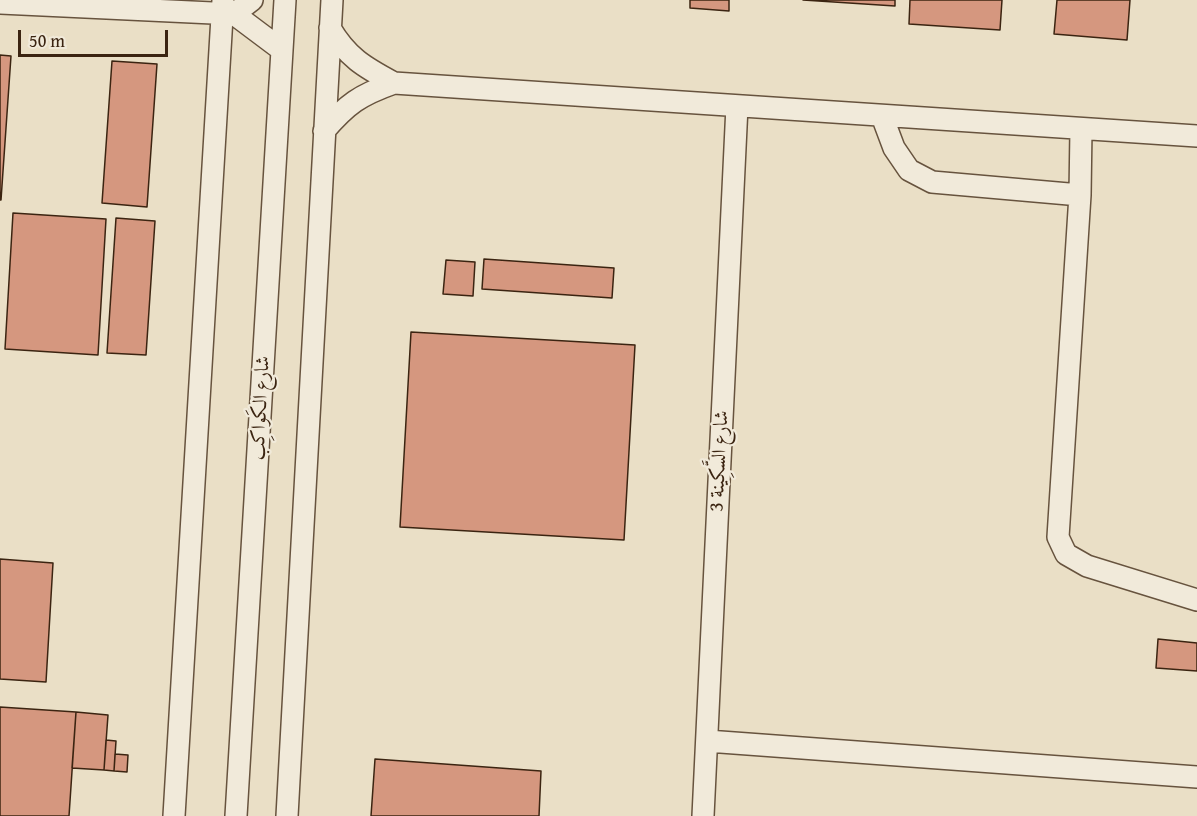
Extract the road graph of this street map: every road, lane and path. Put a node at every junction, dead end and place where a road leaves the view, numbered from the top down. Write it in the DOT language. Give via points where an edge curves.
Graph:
graph roads {
  1 [pos="252,0"];
  2 [pos="285,0"];
  3 [pos="332,0"];
  4 [pos="0,3"];
  5 [pos="227,9"];
  6 [pos="330,28"];
  7 [pos="282,50"];
  8 [pos="394,83"];
  9 [pos="737,106"];
  10 [pos="882,116"];
  11 [pos="1081,129"];
  12 [pos="324,131"];
  13 [pos="1197,136"];
  14 [pos="1080,195"];
  15 [pos="1197,600"];
  16 [pos="707,741"];
  17 [pos="1197,777"];
  18 [pos="174,816"];
  19 [pos="236,816"];
  20 [pos="287,816"];
  21 [pos="703,816"];
  1 -- 5 [label="street"];
  2 -- 7 [label="street, شارع الكَواكِب"];
  3 -- 6 [label="street"];
  4 -- 5 [label="street"];
  5 -- 7 [label="street"];
  5 -- 18 [label="street"];
  6 -- 8 [label="street" via="342,49 363,67"];
  6 -- 12 [label="street"];
  7 -- 19 [label="street, شارع الكَواكِب"];
  8 -- 9 [label="street"];
  8 -- 12 [label="street" via="363,94 344,107"];
  9 -- 10 [label="street"];
  9 -- 16 [label="street, شارع السَّكِينة 3"];
  10 -- 11 [label="street"];
  10 -- 14 [label="street" via="894,148 909,170 932,182"];
  11 -- 13 [label="street"];
  11 -- 14 [label="street"];
  12 -- 20 [label="street"];
  14 -- 15 [label="street" via="1058,537 1066,554 1087,566"];
  16 -- 17 [label="street"];
  16 -- 21 [label="street, شارع السَّكِينة 3"];
}
